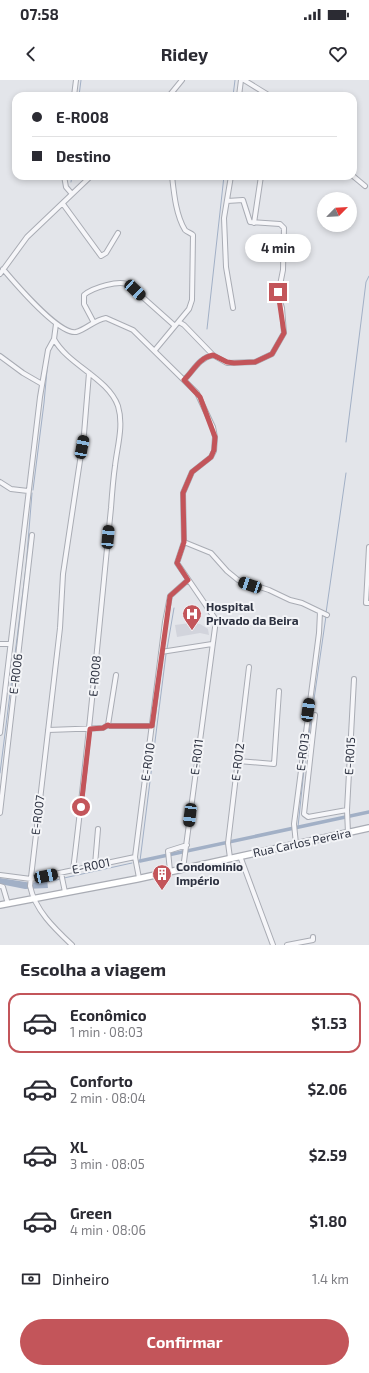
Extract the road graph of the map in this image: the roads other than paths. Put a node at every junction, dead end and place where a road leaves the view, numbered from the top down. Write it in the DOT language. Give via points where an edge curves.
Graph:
graph roads {
  1 [pos="76,80"];
  2 [pos="182,80"];
  3 [pos="241,80"];
  4 [pos="244,80"];
  5 [pos="74,92"];
  6 [pos="172,92"];
  7 [pos="240,92"];
  8 [pos="264,92"];
  9 [pos="357,179"];
  10 [pos="65,180"];
  11 [pos="87,180"];
  12 [pos="172,180"];
  13 [pos="230,180"];
  14 [pos="260,180"];
  15 [pos="365,186"];
  16 [pos="72,194"];
  17 [pos="227,201"];
  18 [pos="63,204"];
  19 [pos="254,223"];
  20 [pos="118,233"];
  21 [pos="3,269"];
  22 [pos="0,274"];
  23 [pos="233,308"];
  24 [pos="182,318"];
  25 [pos="93,322"];
  26 [pos="179,322"];
  27 [pos="56,324"];
  28 [pos="184,325"];
  29 [pos="175,326"];
  30 [pos="54,339"];
  31 [pos="155,350"];
  32 [pos="213,355"];
  33 [pos="0,356"];
  34 [pos="89,373"];
  35 [pos="184,380"];
  36 [pos="42,384"];
  37 [pos="0,482"];
  38 [pos="28,491"];
  39 [pos="32,535"];
  40 [pos="184,542"];
  41 [pos="369,547"];
  42 [pos="369,554"];
  43 [pos="188,580"];
  44 [pos="369,603"];
  45 [pos="320,612"];
  46 [pos="327,615"];
  47 [pos="0,644"];
  48 [pos="10,644"];
  49 [pos="212,644"];
  50 [pos="161,652"];
  51 [pos="248,667"];
  52 [pos="116,675"];
  53 [pos="354,679"];
  54 [pos="279,691"];
  55 [pos="315,715"];
  56 [pos="108,725"];
  57 [pos="152,726"];
  58 [pos="90,729"];
  59 [pos="48,730"];
  60 [pos="0,732"];
  61 [pos="238,761"];
  62 [pos="347,810"];
  63 [pos="0,813"];
  64 [pos="369,828"];
  65 [pos="98,829"];
  66 [pos="348,833"];
  67 [pos="296,844"];
  68 [pos="187,845"];
  69 [pos="240,856"];
  70 [pos="135,857"];
  71 [pos="230,858"];
  72 [pos="95,865"];
  73 [pos="183,869"];
  74 [pos="73,870"];
  75 [pos="170,871"];
  76 [pos="0,875"];
  77 [pos="62,877"];
  78 [pos="139,878"];
  79 [pos="31,879"];
  80 [pos="0,886"];
  81 [pos="66,892"];
  82 [pos="33,900"];
  83 [pos="8,904"];
  84 [pos="0,905"];
  85 [pos="313,937"];
  86 [pos="71,945"];
  87 [pos="273,945"];
  88 [pos="287,945"];
  1 -- 5 [label="street"];
  2 -- 6 [label="street"];
  3 -- 7 [label="street"];
  4 -- 8 [label="street"];
  9 -- 15 [label="street"];
  10 -- 16 [label="street" via="66,187"];
  11 -- 16 [label="street"];
  12 -- 24 [label="street" via="179,217 186,231 193,235 192,300 188,312"];
  13 -- 17 [label="street"];
  14 -- 19 [label="street"];
  16 -- 18 [label="street"];
  17 -- 19 [label="street" via="243,200 250,222"];
  17 -- 23 [label="street" via="224,218 226,267"];
  18 -- 20 [label="street" via="100,256 106,253"];
  18 -- 21 [label="street" via="27,237"];
  19 -- 32 [label="street" via="280,224 284,228 283,270 278,295 284,333 272,354 255,362 227,362"];
  21 -- 22 [label="street"];
  21 -- 27 [label="street"];
  24 -- 26 [label="street"];
  24 -- 28 [label="street"];
  25 -- 27 [label="street" via="76,332 68,331"];
  25 -- 29 [label="street" via="84,304 84,295 120,282 129,284"];
  25 -- 31 [label="street" via="106,318 114,320 133,330"];
  26 -- 28 [label="street"];
  26 -- 29 [label="street"];
  27 -- 30 [label="street"];
  28 -- 32 [label="street"];
  29 -- 31 [label="street"];
  30 -- 34 [label="street, E-R008" via="61,350"];
  30 -- 36 [label="street" via="48,350"];
  31 -- 35 [label="street"];
  32 -- 35 [label="street" via="202,359"];
  33 -- 36 [label="street"];
  34 -- 58 [label="street, E-R008" via="112,397 119,411 120,434 113,481"];
  34 -- 59 [label="street, E-R007" via="84,434 63,574 60,628"];
  35 -- 40 [label="street" via="200,397 215,437 211,457 192,472 183,493"];
  36 -- 38 [label="street"];
  37 -- 38 [label="street" via="11,489"];
  38 -- 48 [label="street"];
  39 -- 63 [label="street, E-R006"];
  40 -- 43 [label="street, E-R011" via="177,563"];
  40 -- 45 [label="street" via="210,553 238,580"];
  41 -- 42 [label="street"];
  42 -- 44 [label="street" via="366,603"];
  43 -- 49 [label="street, E-R011" via="216,620"];
  43 -- 50 [label="street, E-R010" via="170,596"];
  45 -- 46 [label="street"];
  45 -- 67 [label="street, E-R013" via="294,824"];
  47 -- 48 [label="street"];
  48 -- 60 [label="street"];
  49 -- 50 [label="street"];
  49 -- 68 [label="street, E-R011"];
  50 -- 57 [label="street, E-R010"];
  51 -- 61 [label="street, E-R012"];
  52 -- 56 [label="street"];
  53 -- 62 [label="street, E-R015"];
  54 -- 61 [label="street" via="274,764"];
  55 -- 62 [label="street" via="304,814 308,817"];
  56 -- 57 [label="street"];
  56 -- 58 [label="street"];
  57 -- 70 [label="street, E-R010"];
  58 -- 59 [label="street"];
  58 -- 74 [label="street, E-R008"];
  59 -- 79 [label="street, E-R007"];
  61 -- 71 [label="street, E-R012" via="228,843"];
  62 -- 66 [label="street, E-R015"];
  64 -- 66 [label="street, Rua Carlos Pereira"];
  65 -- 72 [label="street"];
  66 -- 67 [label="street, Rua Carlos Pereira"];
  67 -- 69 [label="street, Rua Carlos Pereira"];
  68 -- 73 [label="street, E-R011"];
  68 -- 75 [label="street" via="168,851"];
  69 -- 71 [label="street, Rua Carlos Pereira"];
  69 -- 87 [label="street"];
  70 -- 72 [label="street, E-R001"];
  70 -- 78 [label="street, E-R010"];
  71 -- 73 [label="street, Rua Carlos Pereira"];
  72 -- 74 [label="street, E-R001"];
  73 -- 75 [label="street, Rua Carlos Pereira"];
  74 -- 77 [label="street, E-R001"];
  75 -- 78 [label="street, Rua Carlos Pereira"];
  76 -- 79 [label="street, E-R001"];
  77 -- 79 [label="street, E-R001"];
  77 -- 81 [label="street"];
  78 -- 81 [label="street, Rua Carlos Pereira"];
  79 -- 82 [label="street, E-R007"];
  80 -- 83 [label="street" via="3,887"];
  81 -- 82 [label="street, Rua Carlos Pereira"];
  82 -- 83 [label="street, Rua Carlos Pereira"];
  82 -- 86 [label="street" via="40,912"];
  83 -- 84 [label="street, Rua Carlos Pereira"];
  85 -- 88 [label="street" via="313,940"];
}
